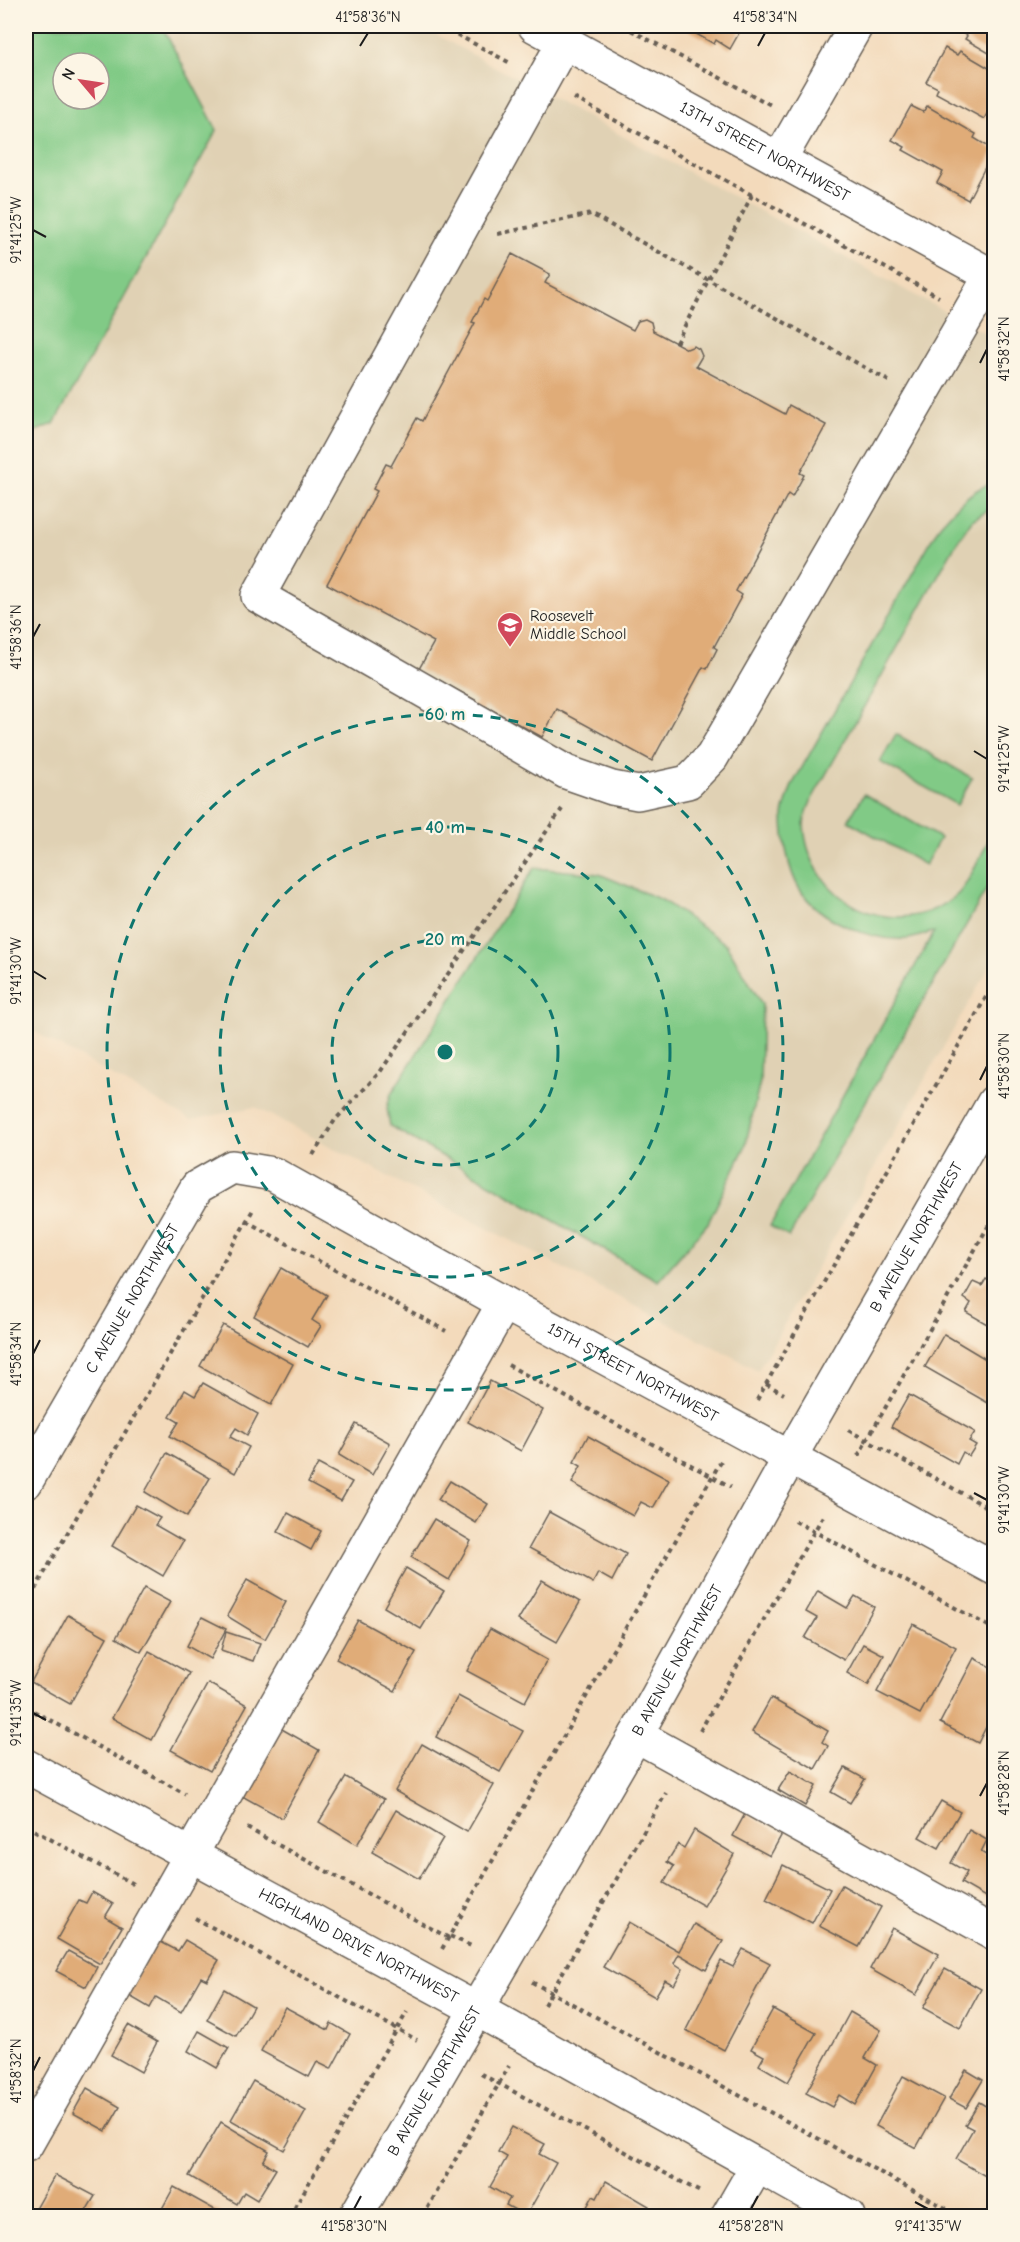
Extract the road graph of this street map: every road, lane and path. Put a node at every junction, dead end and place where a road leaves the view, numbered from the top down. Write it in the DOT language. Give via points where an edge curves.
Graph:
graph roads {
  1 [pos="441,26"];
  2 [pos="535,26"];
  3 [pos="623,26"];
  4 [pos="856,26"];
  5 [pos="564,42"];
  6 [pos="543,81"];
  7 [pos="774,107"];
  8 [pos="779,160"];
  9 [pos="752,195"];
  10 [pos="487,237"];
  11 [pos="993,276"];
  12 [pos="708,280"];
  13 [pos="969,313"];
  14 [pos="676,343"];
  15 [pos="920,399"];
  16 [pos="564,806"];
  17 [pos="994,983"];
  18 [pos="994,1102"];
  19 [pos="312,1158"];
  20 [pos="265,1187"];
  21 [pos="994,1216"];
  22 [pos="504,1303"];
  23 [pos="766,1384"];
  24 [pos="785,1395"];
  25 [pos="754,1406"];
  26 [pos="848,1430"];
  27 [pos="867,1441"];
  28 [pos="725,1454"];
  29 [pos="790,1457"];
  30 [pos="855,1462"];
  31 [pos="26,1482"];
  32 [pos="994,1510"];
  33 [pos="795,1521"];
  34 [pos="994,1568"];
  35 [pos="26,1605"];
  36 [pos="994,1629"];
  37 [pos="636,1735"];
  38 [pos="26,1766"];
  39 [pos="26,1826"];
  40 [pos="192,1855"];
  41 [pos="165,1902"];
  42 [pos="994,1933"];
  43 [pos="450,1936"];
  44 [pos="471,1946"];
  45 [pos="437,1958"];
  46 [pos="531,1982"];
  47 [pos="409,2008"];
  48 [pos="476,2009"];
  49 [pos="397,2029"];
  50 [pos="418,2041"];
  51 [pos="511,2063"];
  52 [pos="480,2073"];
  53 [pos="499,2083"];
  54 [pos="26,2145"];
  55 [pos="757,2166"];
  56 [pos="730,2213"];
  57 [pos="290,2217"];
  58 [pos="356,2217"];
  59 [pos="423,2217"];
  60 [pos="849,2217"];
  61 [pos="960,2217"];
  1 -- 6 [label="path"];
  2 -- 5 [label="street, 13TH STREET NORTHWEST"];
  3 -- 7 [label="path"];
  4 -- 8 [label="street"];
  5 -- 6 [label="street"];
  5 -- 8 [label="street, 13TH STREET NORTHWEST"];
  6 -- 9 [label="path"];
  6 -- 15 [label="street" via="258,596 566,772 638,794 688,782 712,758"];
  8 -- 11 [label="street, 13TH STREET NORTHWEST"];
  9 -- 12 [label="path"];
  9 -- 13 [label="path"];
  10 -- 12 [label="path" via="591,214"];
  11 -- 13 [label="street"];
  12 -- 14 [label="path"];
  12 -- 15 [label="path"];
  13 -- 15 [label="street"];
  16 -- 19 [label="path" via="380,1072 335,1120"];
  17 -- 23 [label="path"];
  18 -- 29 [label="street, B AVENUE NORTHWEST"];
  20 -- 22 [label="street, 15TH STREET NORTHWEST"];
  20 -- 31 [label="street, C AVENUE NORTHWEST" via="232,1167 197,1187"];
  20 -- 35 [label="path"];
  21 -- 27 [label="path"];
  22 -- 29 [label="street, 15TH STREET NORTHWEST"];
  22 -- 40 [label="street"];
  23 -- 24 [label="path"];
  23 -- 25 [label="path"];
  26 -- 27 [label="path"];
  27 -- 30 [label="path"];
  27 -- 32 [label="path"];
  28 -- 43 [label="path"];
  29 -- 34 [label="street, 15TH STREET NORTHWEST"];
  29 -- 37 [label="street, B AVENUE NORTHWEST"];
  33 -- 36 [label="path"];
  37 -- 42 [label="street"];
  37 -- 48 [label="street, B AVENUE NORTHWEST"];
  38 -- 40 [label="street, HIGHLAND DRIVE NORTHWEST"];
  39 -- 41 [label="path"];
  40 -- 41 [label="street"];
  40 -- 48 [label="street, HIGHLAND DRIVE NORTHWEST"];
  41 -- 49 [label="path"];
  41 -- 54 [label="street"];
  43 -- 44 [label="path"];
  43 -- 45 [label="path"];
  46 -- 61 [label="path"];
  47 -- 49 [label="path"];
  48 -- 55 [label="street, HIGHLAND DRIVE NORTHWEST"];
  48 -- 58 [label="street, B AVENUE NORTHWEST"];
  49 -- 50 [label="path"];
  49 -- 57 [label="path"];
  51 -- 53 [label="path"];
  52 -- 53 [label="path"];
  53 -- 56 [label="path"];
  53 -- 59 [label="path"];
  55 -- 56 [label="street"];
  55 -- 60 [label="street, HIGHLAND DRIVE NORTHWEST"];
}
